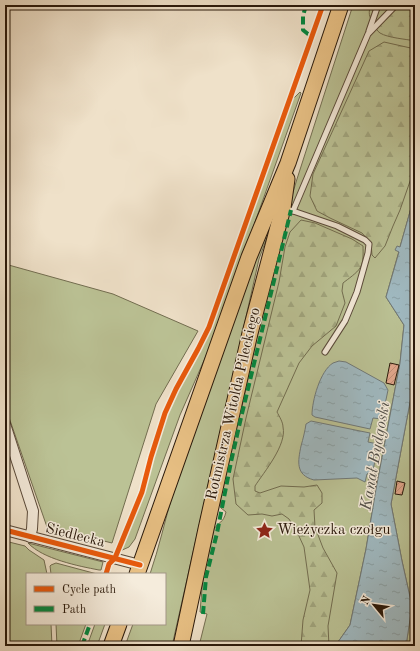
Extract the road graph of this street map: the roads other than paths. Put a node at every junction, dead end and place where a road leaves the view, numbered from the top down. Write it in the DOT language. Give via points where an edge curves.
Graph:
graph roads {
  1 [pos="341,5"];
  2 [pos="378,5"];
  3 [pos="396,5"];
  4 [pos="368,34"];
  5 [pos="288,162"];
  6 [pos="288,209"];
  7 [pos="325,352"];
  8 [pos="5,424"];
  9 [pos="5,530"];
  10 [pos="30,536"];
  11 [pos="138,569"];
  12 [pos="119,625"];
  13 [pos="111,646"];
  14 [pos="181,646"];
  1 -- 5 [label="main road, Rotmistrza Witolda Pileckiego"];
  2 -- 4 [label="lane"];
  3 -- 4 [label="lane"];
  4 -- 6 [label="lane"];
  5 -- 6 [label="main road, Rotmistrza Witolda Pileckiego"];
  5 -- 11 [label="main road, Rotmistrza Witolda Pileckiego" via="249,257"];
  6 -- 7 [label="lane" via="336,226 369,244 354,299 345,321"];
  6 -- 14 [label="main road, Rotmistrza Witolda Pileckiego" via="250,333"];
  8 -- 10 [label="street, Siedlecka" via="33,511"];
  9 -- 10 [label="street, Siedlecka"];
  10 -- 11 [label="street, Siedlecka"];
  12 -- 13 [label="main road"];
}
